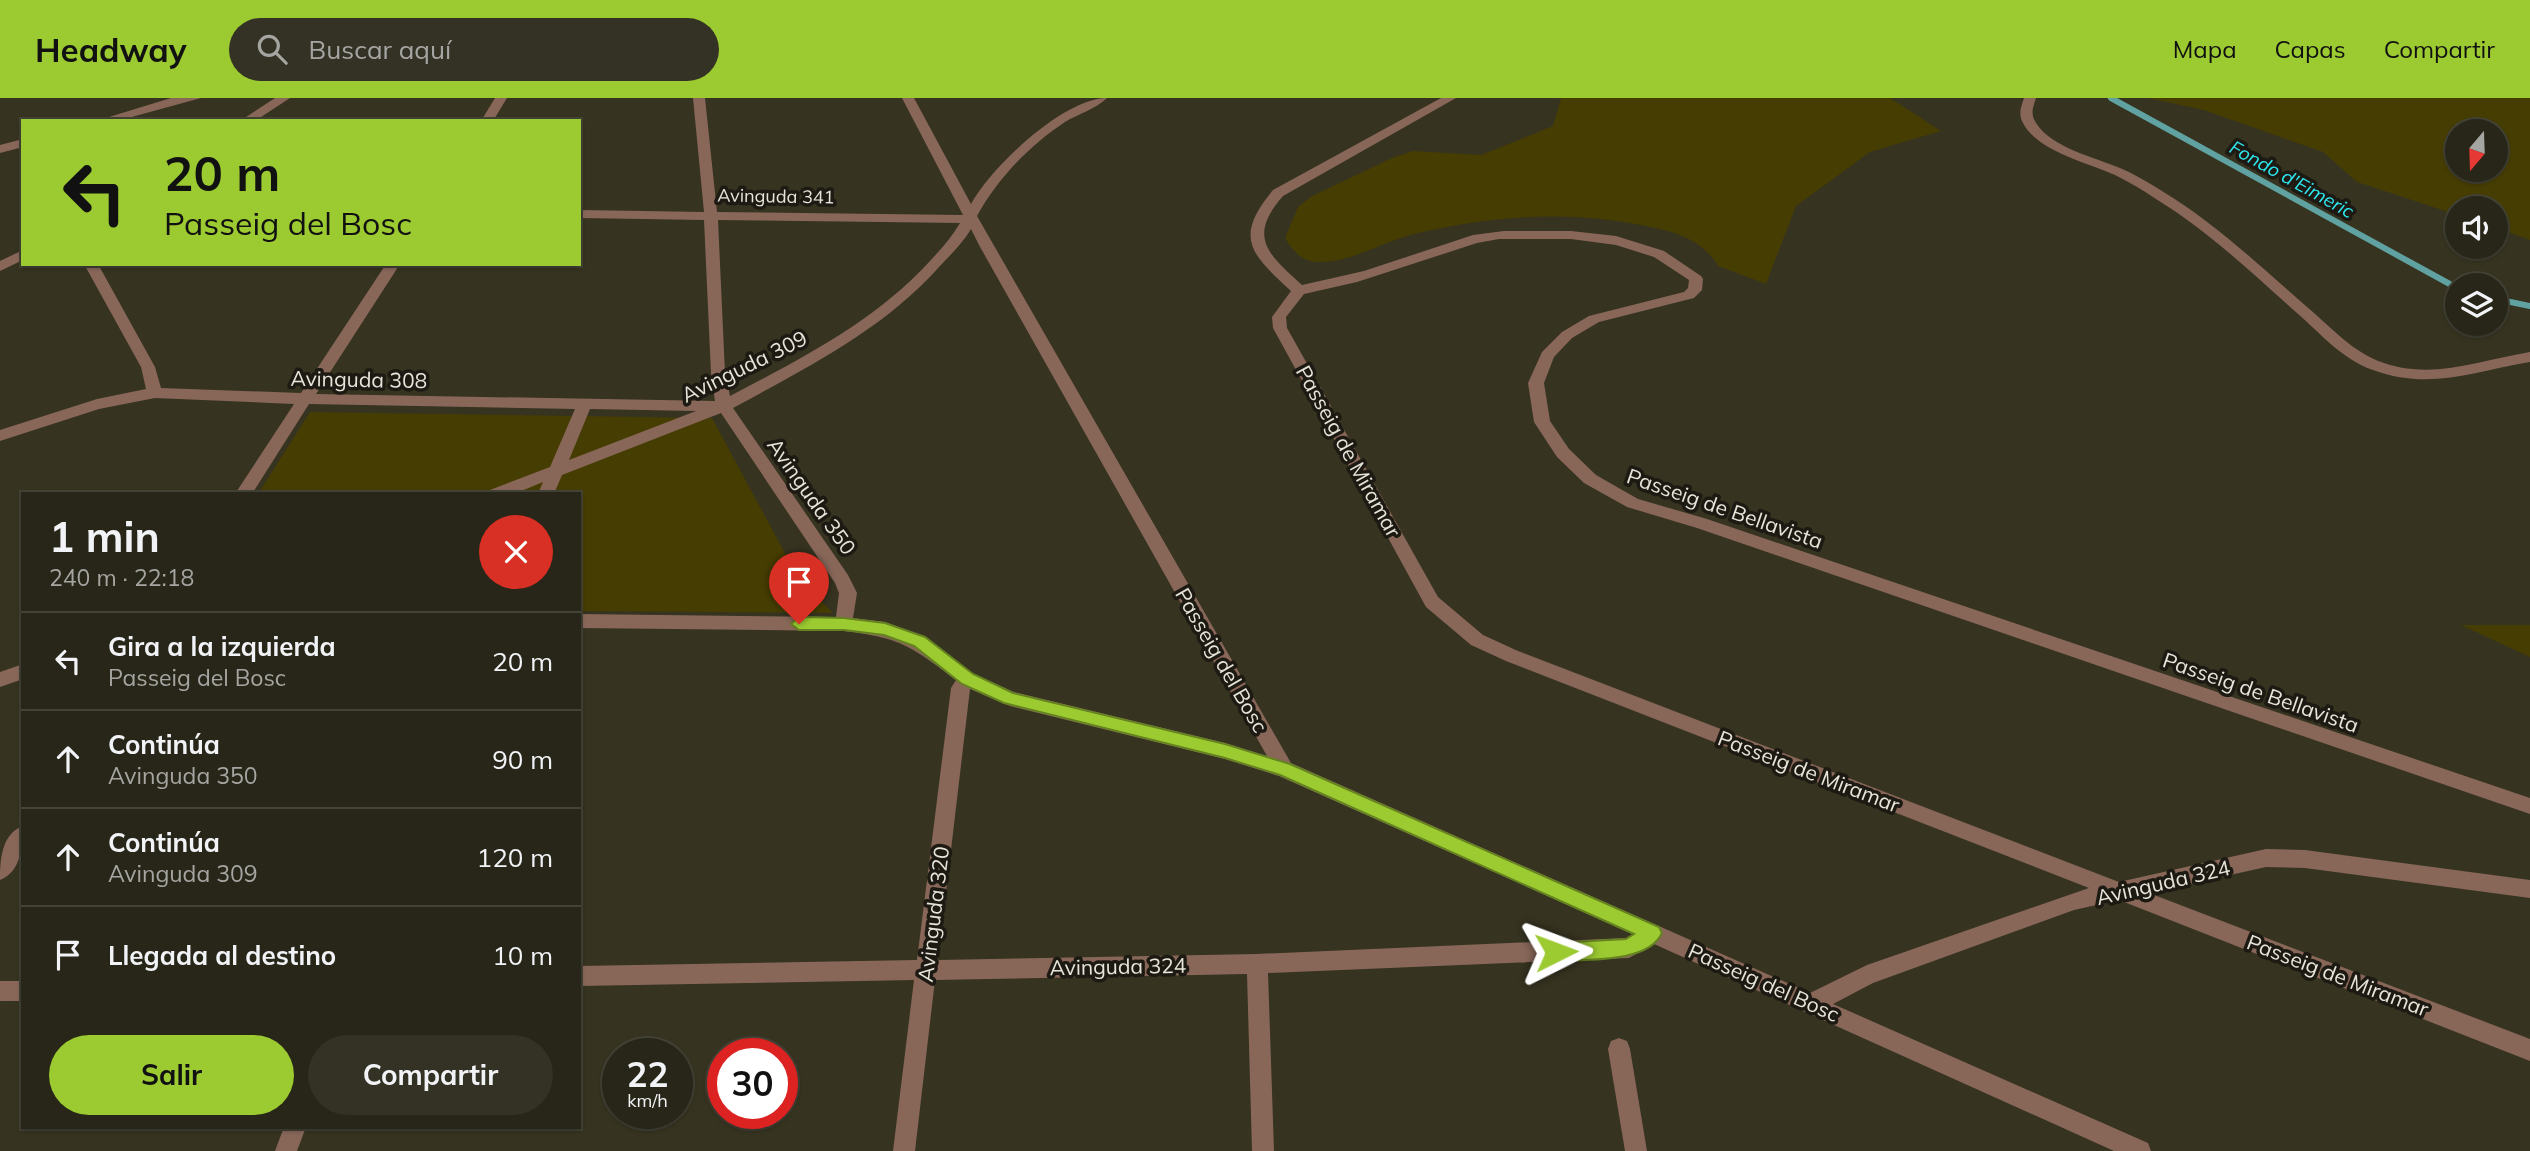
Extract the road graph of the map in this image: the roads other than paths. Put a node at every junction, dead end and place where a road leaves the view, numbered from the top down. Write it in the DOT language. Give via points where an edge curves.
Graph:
graph roads {
  1 [pos="195,98"];
  2 [pos="284,98"];
  3 [pos="501,98"];
  4 [pos="699,98"];
  5 [pos="908,98"];
  6 [pos="1101,98"];
  7 [pos="1450,98"];
  8 [pos="2030,98"];
  9 [pos="109,119"];
  10 [pos="249,119"];
  11 [pos="487,119"];
  12 [pos="21,144"];
  13 [pos="0,149"];
  14 [pos="581,214"];
  15 [pos="711,215"];
  16 [pos="971,219"];
  17 [pos="21,255"];
  18 [pos="92,266"];
  19 [pos="392,266"];
  20 [pos="0,267"];
  21 [pos="1299,290"];
  22 [pos="2530,358"];
  23 [pos="155,393"];
  24 [pos="306,399"];
  25 [pos="585,404"];
  26 [pos="724,406"];
  27 [pos="0,436"];
  28 [pos="554,472"];
  29 [pos="244,492"];
  30 [pos="501,492"];
  31 [pos="547,492"];
  32 [pos="581,621"];
  33 [pos="844,624"];
  34 [pos="21,672"];
  35 [pos="967,679"];
  36 [pos="0,680"];
  37 [pos="1284,769"];
  38 [pos="2530,807"];
  39 [pos="21,838"];
  40 [pos="0,871"];
  41 [pos="2530,889"];
  42 [pos="2122,892"];
  43 [pos="1653,933"];
  44 [pos="1257,964"];
  45 [pos="925,968"];
  46 [pos="581,976"];
  47 [pos="0,991"];
  48 [pos="21,991"];
  49 [pos="1813,1003"];
  50 [pos="1619,1049"];
  51 [pos="2530,1050"];
  52 [pos="294,1129"];
  53 [pos="286,1151"];
  54 [pos="904,1151"];
  55 [pos="1263,1151"];
  56 [pos="1636,1151"];
  57 [pos="2140,1151"];
  1 -- 9 [label="street"];
  2 -- 10 [label="street"];
  3 -- 11 [label="street"];
  4 -- 15 [label="street, Avinguda 350"];
  5 -- 16 [label="street, Passeig del Bosc"];
  6 -- 16 [label="street, Avinguda 309" via="1060,120 1020,153 976,203"];
  7 -- 21 [label="street" via="1278,193 1264,207 1255,236 1262,253"];
  8 -- 22 [label="street" via="2025,116 2042,137 2138,182 2179,207 2346,348 2377,367 2414,376 2454,375"];
  12 -- 13 [label="street"];
  14 -- 15 [label="street, Avinguda 341"];
  15 -- 16 [label="street, Avinguda 341"];
  15 -- 26 [label="street, Avinguda 350" via="718,373"];
  16 -- 26 [label="street, Avinguda 309" via="948,250 888,310 826,351"];
  16 -- 37 [label="street, Passeig del Bosc"];
  17 -- 20 [label="street"];
  18 -- 23 [label="street" via="148,367"];
  19 -- 24 [label="street"];
  21 -- 38 [label="street, Passeig de Bellavista" via="1357,277 1485,236 1555,234 1644,247 1681,264 1696,279 1695,290 1604,316 1576,330 1547,355 1536,383 1542,422 1563,453 1590,479 1633,503"];
  21 -- 42 [label="street, Passeig de Miramar" via="1279,317 1280,328 1432,602 1477,640"];
  23 -- 24 [label="street, Avinguda 308"];
  23 -- 27 [label="street, Avinguda 308" via="97,404"];
  24 -- 25 [label="street, Avinguda 308"];
  24 -- 29 [label="street"];
  25 -- 26 [label="street, Avinguda 308"];
  25 -- 28 [label="street"];
  26 -- 28 [label="street, Avinguda 309"];
  26 -- 33 [label="street, Avinguda 350" via="842,580 848,593"];
  28 -- 30 [label="street, Avinguda 309"];
  28 -- 31 [label="street"];
  32 -- 33 [label="street"];
  33 -- 35 [label="street" via="885,629 919,642"];
  34 -- 36 [label="street"];
  35 -- 37 [label="street" via="1010,699"];
  35 -- 45 [label="street, Avinguda 320" via="960,688"];
  37 -- 43 [label="street, Passeig del Bosc"];
  39 -- 40 [label="street"];
  41 -- 42 [label="street, Avinguda 324" via="2305,859 2266,858"];
  42 -- 49 [label="street, Avinguda 324" via="2074,901 1867,975"];
  42 -- 51 [label="street, Passeig de Miramar"];
  43 -- 44 [label="street, Avinguda 324" via="1629,948"];
  43 -- 49 [label="street, Passeig del Bosc"];
  44 -- 45 [label="street, Avinguda 324"];
  44 -- 55 [label="street"];
  45 -- 46 [label="street, Avinguda 324"];
  45 -- 54 [label="street, Avinguda 320"];
  47 -- 48 [label="street"];
  49 -- 57 [label="street, Passeig del Bosc"];
  50 -- 56 [label="street"];
  52 -- 53 [label="street"];
}
